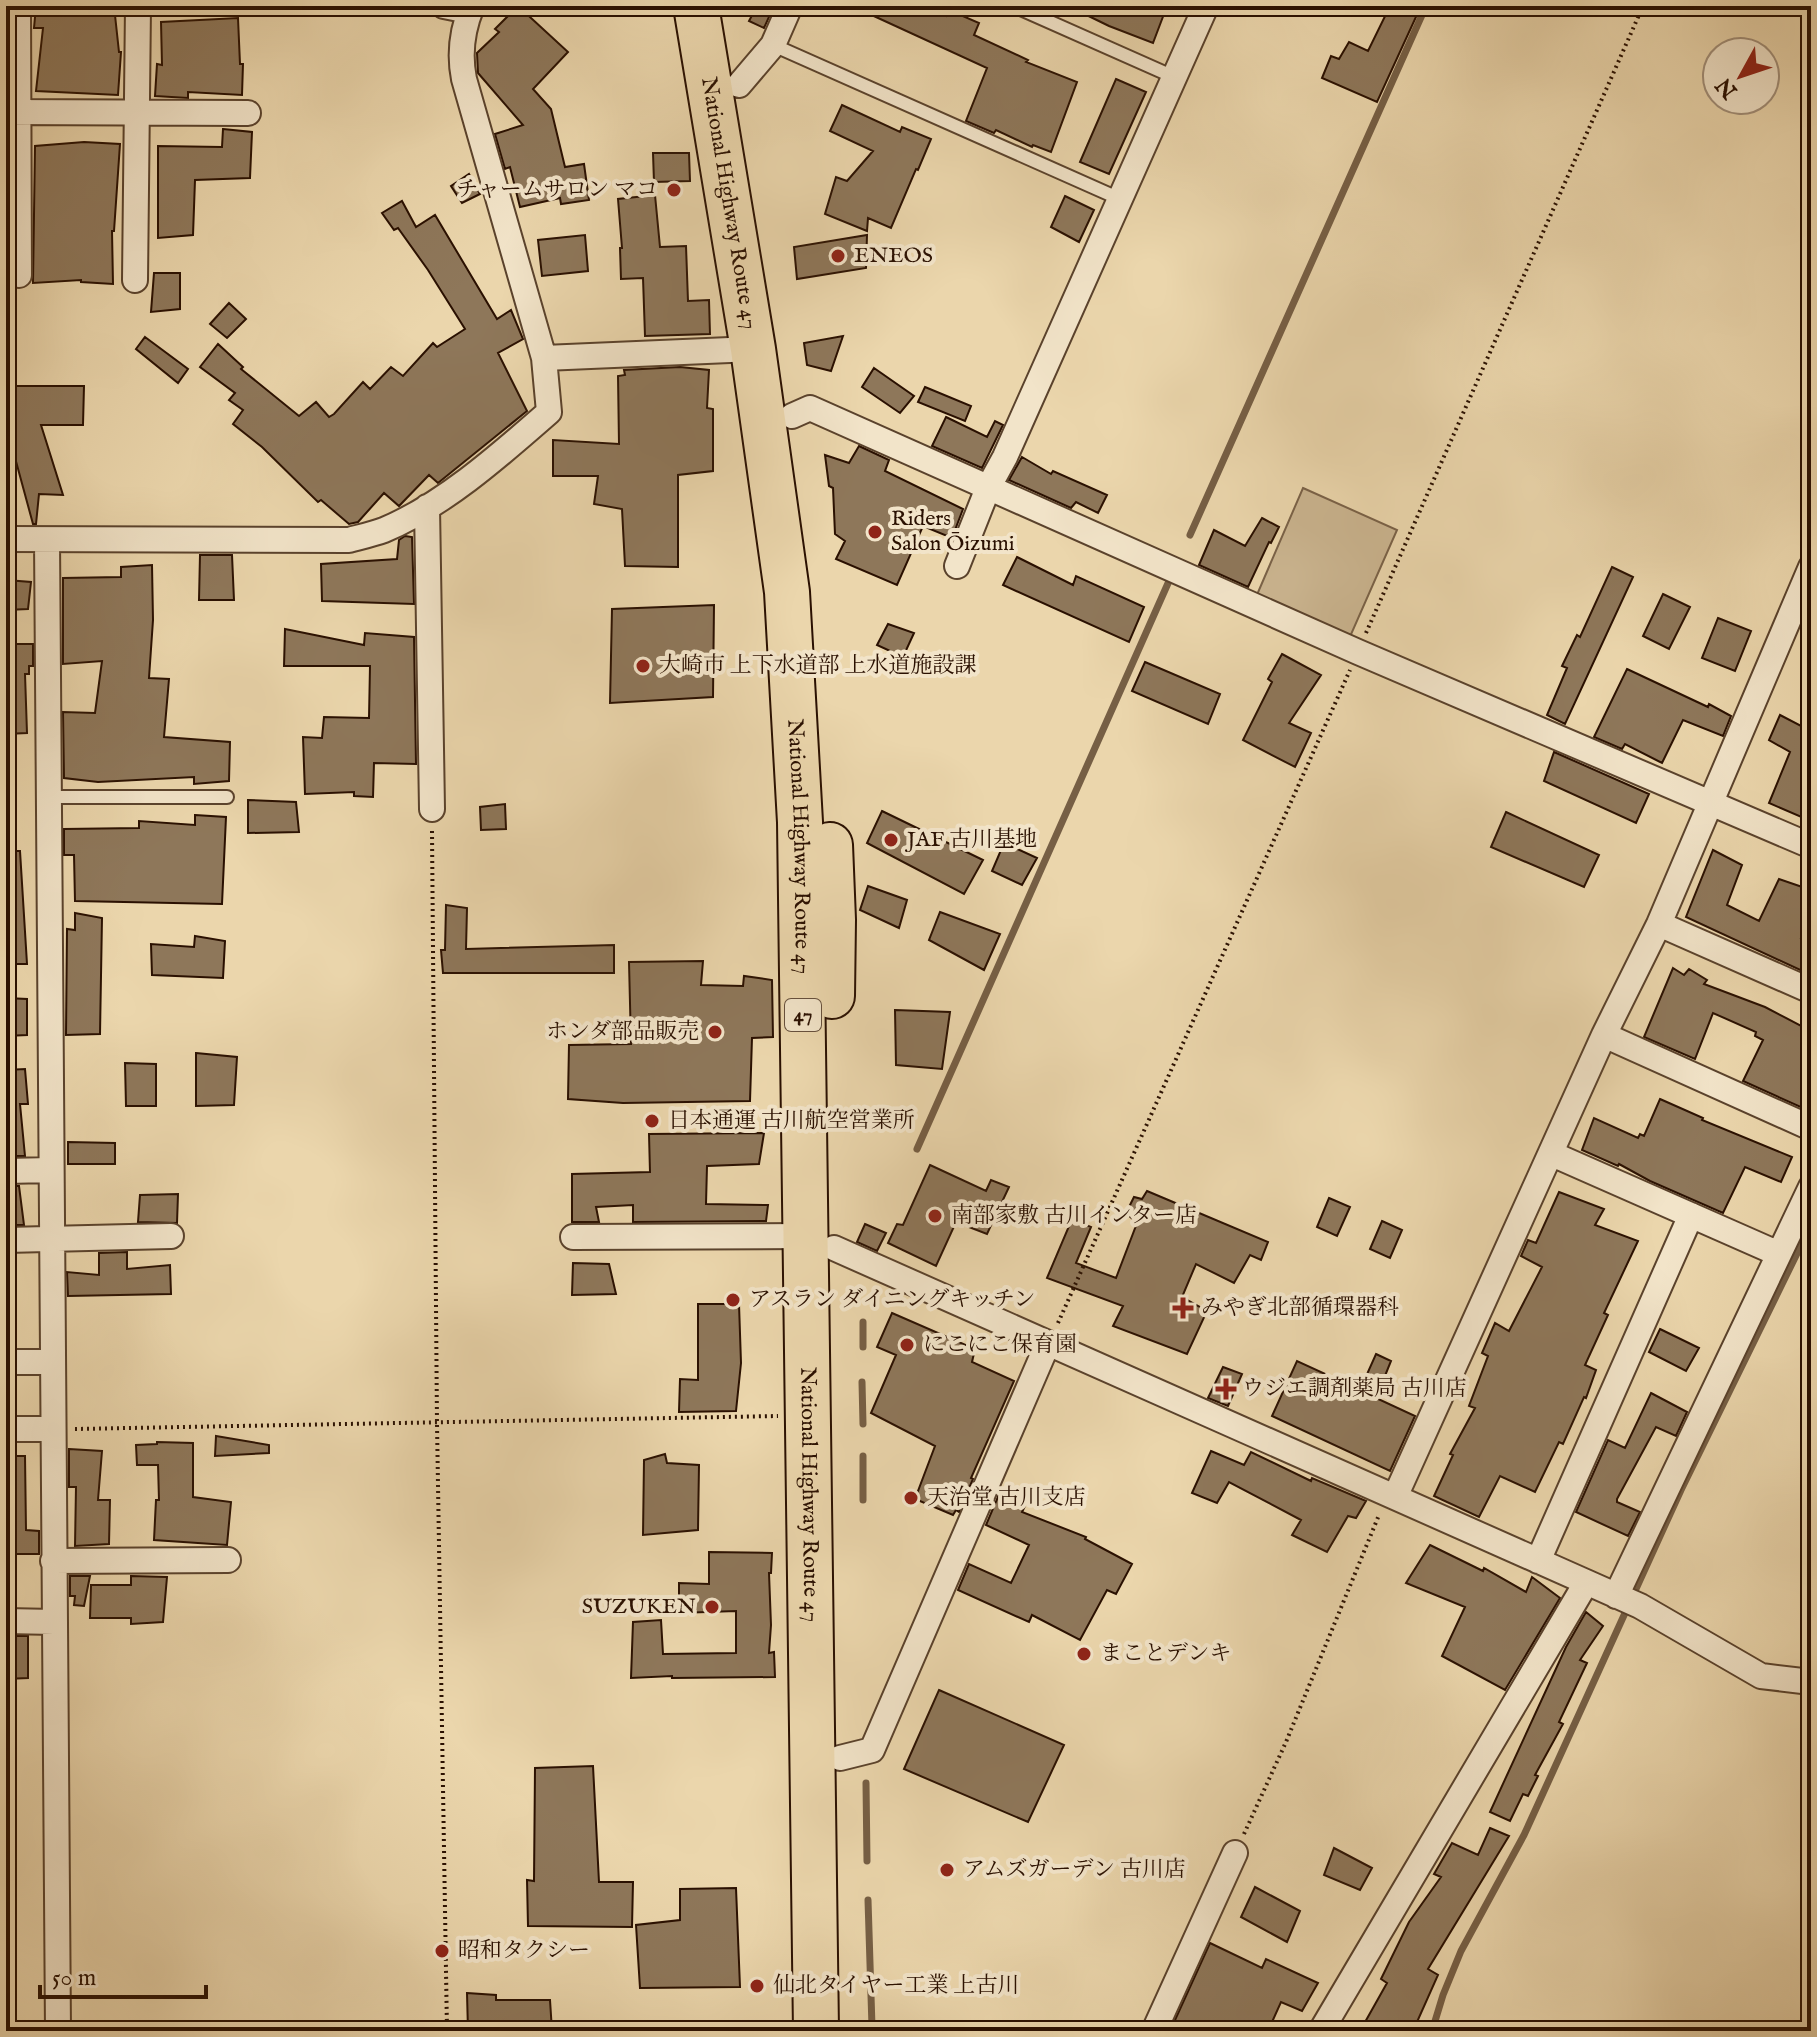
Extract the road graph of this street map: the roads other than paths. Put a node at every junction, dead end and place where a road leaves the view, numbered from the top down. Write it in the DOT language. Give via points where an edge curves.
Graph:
graph roads {
  1 [pos="18,6"];
  2 [pos="138,6"];
  3 [pos="444,6"];
  4 [pos="696,6"];
  5 [pos="727,6"];
  6 [pos="790,6"];
  7 [pos="1014,6"];
  8 [pos="1206,6"];
  9 [pos="471,9"];
  10 [pos="773,45"];
  11 [pos="1174,77"];
  12 [pos="739,85"];
  13 [pos="12,113"];
  14 [pos="248,113"];
  15 [pos="137,114"];
  16 [pos="1120,199"];
  17 [pos="19,275"];
  18 [pos="135,280"];
  19 [pos="753,349"];
  20 [pos="544,358"];
  21 [pos="792,416"];
  22 [pos="988,488"];
  23 [pos="427,507"];
  24 [pos="6,539"];
  25 [pos="47,540"];
  26 [pos="957,566"];
  27 [pos="1811,567"];
  28 [pos="48,797"];
  29 [pos="227,797"];
  30 [pos="1709,802"];
  31 [pos="432,809"];
  32 [pos="1811,846"];
  33 [pos="1659,924"];
  34 [pos="1811,991"];
  35 [pos="1604,1035"];
  36 [pos="1811,1128"];
  37 [pos="1552,1154"];
  38 [pos="51,1170"];
  39 [pos="6,1171"];
  40 [pos="1811,1187"];
  41 [pos="1691,1215"];
  42 [pos="171,1236"];
  43 [pos="573,1237"];
  44 [pos="51,1239"];
  45 [pos="6,1240"];
  46 [pos="820,1242"];
  47 [pos="1779,1254"];
  48 [pos="1048,1343"];
  49 [pos="6,1362"];
  50 [pos="52,1362"];
  51 [pos="6,1429"];
  52 [pos="52,1429"];
  53 [pos="1391,1495"];
  54 [pos="228,1560"];
  55 [pos="53,1561"];
  56 [pos="1538,1561"];
  57 [pos="1586,1583"];
  58 [pos="1626,1600"];
  59 [pos="6,1621"];
  60 [pos="54,1622"];
  61 [pos="1811,1682"];
  62 [pos="840,1758"];
  63 [pos="1235,1853"];
  64 [pos="58,2031"];
  65 [pos="816,2031"];
  66 [pos="845,2031"];
  67 [pos="1154,2031"];
  68 [pos="1321,2031"];
  1 -- 13 [label="street"];
  2 -- 15 [label="street"];
  3 -- 9 [label="street"];
  4 -- 19 [label="highway, National Highway Route 47 / 47"];
  5 -- 12 [label="highway, National Highway Route 47 / 47"];
  6 -- 10 [label="street"];
  7 -- 11 [label="lane"];
  8 -- 11 [label="street"];
  9 -- 20 [label="street" via="461,43 464,79"];
  10 -- 12 [label="street"];
  10 -- 16 [label="lane"];
  11 -- 16 [label="street"];
  12 -- 21 [label="highway, National Highway Route 47 / 47"];
  13 -- 15 [label="street"];
  13 -- 17 [label="street"];
  14 -- 15 [label="street"];
  15 -- 18 [label="street"];
  16 -- 22 [label="street"];
  19 -- 20 [label="street"];
  19 -- 46 [label="highway, National Highway Route 47 / 47" via="787,592"];
  20 -- 23 [label="street" via="549,412 497,458"];
  21 -- 22 [label="street" via="810,408"];
  21 -- 46 [label="highway, National Highway Route 47 / 47" via="822,674 833,920"];
  22 -- 26 [label="street"];
  22 -- 30 [label="street"];
  23 -- 25 [label="street" via="384,530 349,540"];
  23 -- 31 [label="street"];
  24 -- 25 [label="street"];
  25 -- 28 [label="street"];
  27 -- 30 [label="street"];
  28 -- 29 [label="lane"];
  28 -- 38 [label="street"];
  30 -- 32 [label="street"];
  30 -- 33 [label="street"];
  33 -- 34 [label="street"];
  33 -- 35 [label="street"];
  35 -- 36 [label="street"];
  35 -- 37 [label="street"];
  37 -- 41 [label="street"];
  37 -- 53 [label="street"];
  38 -- 39 [label="street"];
  38 -- 44 [label="street"];
  40 -- 47 [label="street"];
  41 -- 47 [label="street"];
  41 -- 56 [label="street"];
  42 -- 44 [label="street"];
  43 -- 46 [label="street"];
  44 -- 45 [label="street"];
  44 -- 50 [label="street"];
  46 -- 48 [label="street"];
  46 -- 62 [label="highway, National Highway Route 47 / 47"];
  46 -- 65 [label="highway, National Highway Route 47 / 47" via="807,1416"];
  47 -- 58 [label="street"];
  48 -- 53 [label="street"];
  48 -- 62 [label="street" via="872,1750"];
  49 -- 50 [label="street"];
  50 -- 52 [label="street"];
  51 -- 52 [label="street"];
  52 -- 55 [label="street"];
  53 -- 56 [label="street"];
  54 -- 55 [label="street"];
  55 -- 60 [label="street"];
  56 -- 57 [label="street"];
  57 -- 58 [label="street"];
  57 -- 68 [label="street"];
  58 -- 61 [label="street" via="1761,1676"];
  59 -- 60 [label="street"];
  60 -- 64 [label="street"];
  62 -- 66 [label="highway, National Highway Route 47 / 47"];
  63 -- 67 [label="street"];
}
